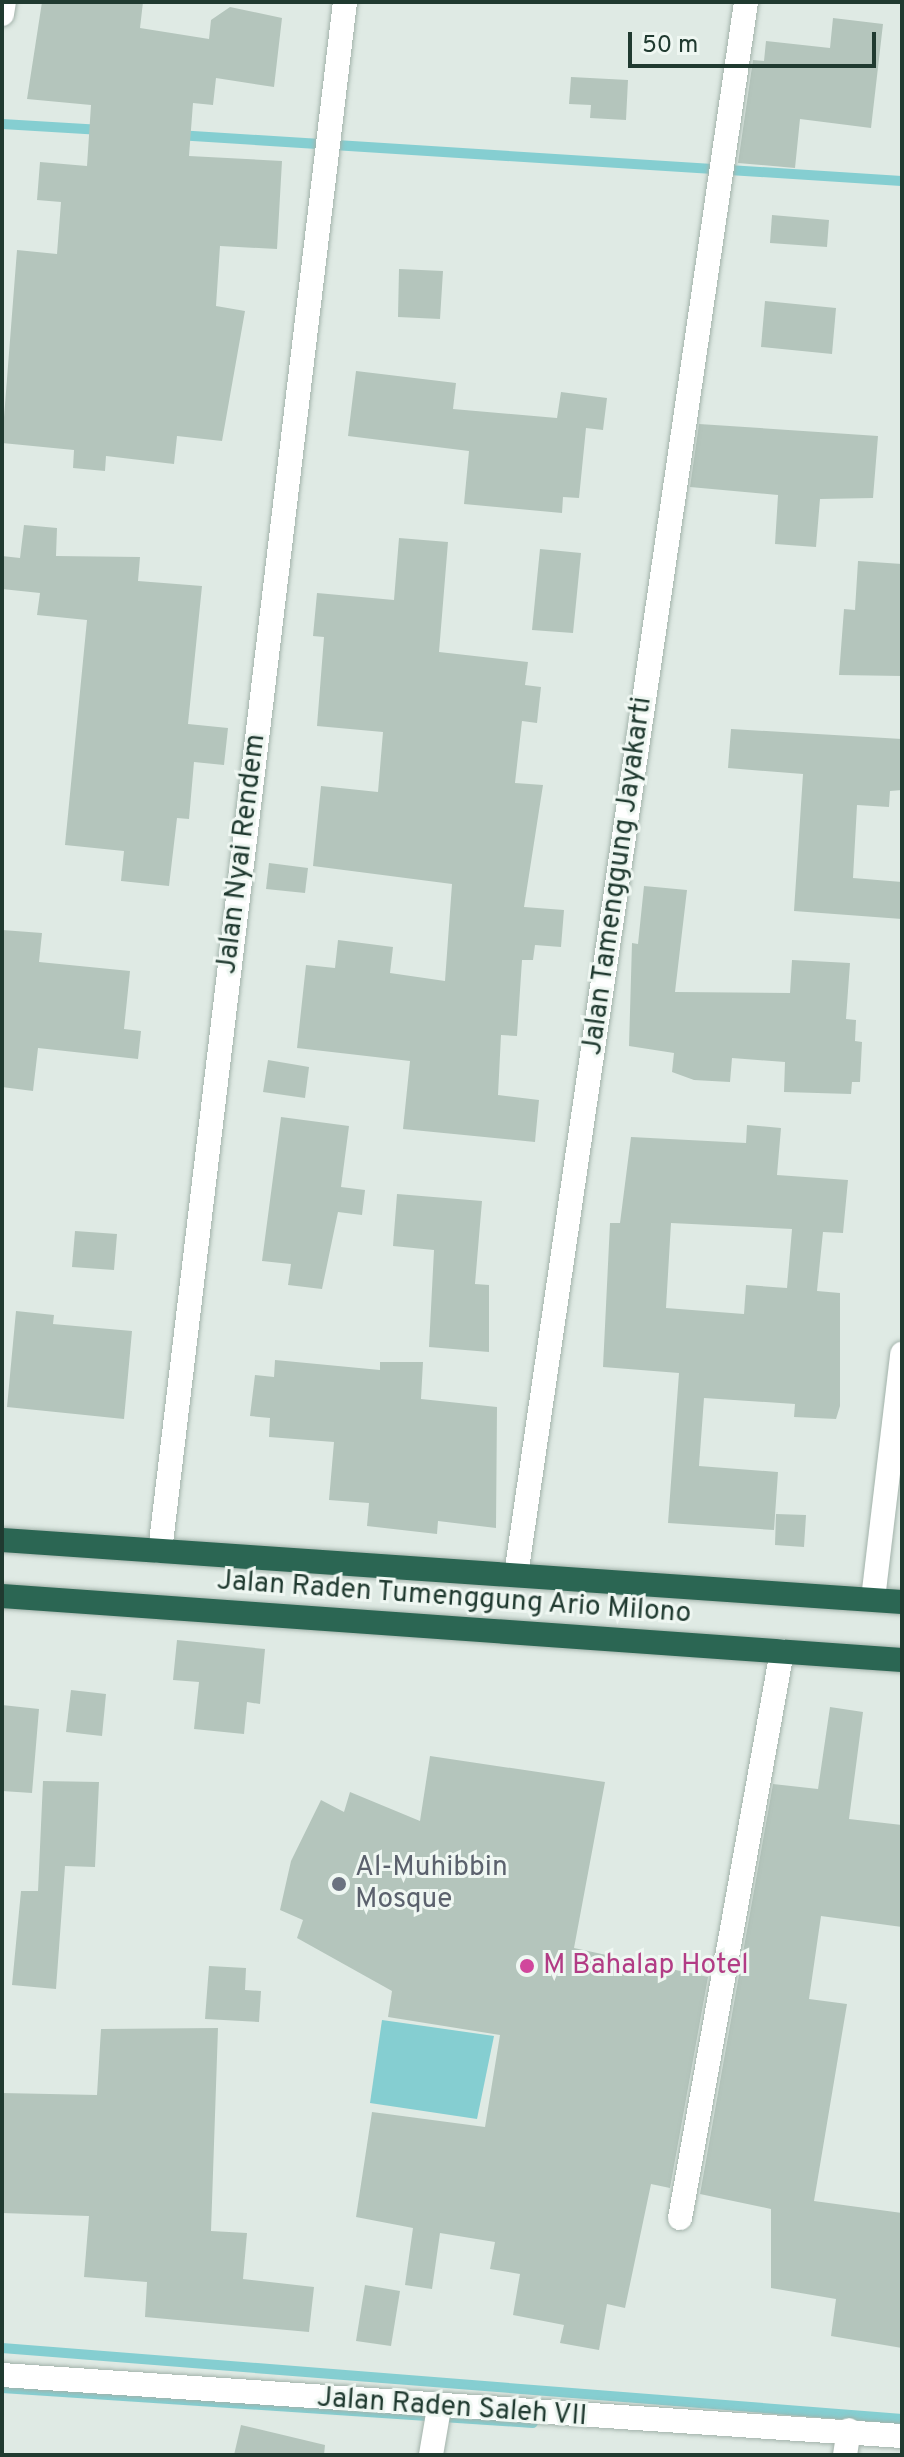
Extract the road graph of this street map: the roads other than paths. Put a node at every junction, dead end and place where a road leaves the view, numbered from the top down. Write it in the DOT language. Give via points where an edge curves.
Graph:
graph roads {
  1 [pos="4,2"];
  2 [pos="345,2"];
  3 [pos="746,2"];
  4 [pos="2,14"];
  5 [pos="902,1354"];
  6 [pos="2,1540"];
  7 [pos="160,1551"];
  8 [pos="516,1575"];
  9 [pos="2,1596"];
  10 [pos="873,1599"];
  11 [pos="902,1602"];
  12 [pos="782,1651"];
  13 [pos="902,1660"];
  14 [pos="680,2218"];
  15 [pos="2,2375"];
  16 [pos="439,2408"];
  17 [pos="849,2430"];
  18 [pos="902,2436"];
  19 [pos="431,2455"];
  20 [pos="845,2455"];
  1 -- 4 [label="street"];
  2 -- 7 [label="street, Jalan Nyai Rendem"];
  3 -- 8 [label="street, Jalan Tamenggung Jayakarti"];
  5 -- 10 [label="street"];
  6 -- 7 [label="highway, Jalan Raden Tumenggung Ario Milono"];
  7 -- 8 [label="highway, Jalan Raden Tumenggung Ario Milono"];
  8 -- 10 [label="highway, Jalan Raden Tumenggung Ario Milono"];
  9 -- 12 [label="highway, Jalan Raden Tumenggung Ario Milono"];
  10 -- 11 [label="highway, Jalan Raden Tumenggung Ario Milono"];
  12 -- 13 [label="highway, Jalan Raden Tumenggung Ario Milono"];
  12 -- 14 [label="street"];
  15 -- 16 [label="street, Jalan Raden Saleh VII"];
  16 -- 17 [label="street, Jalan Raden Saleh VII"];
  16 -- 19 [label="street"];
  17 -- 18 [label="street, Jalan Raden Saleh VII"];
  17 -- 20 [label="street"];
}
